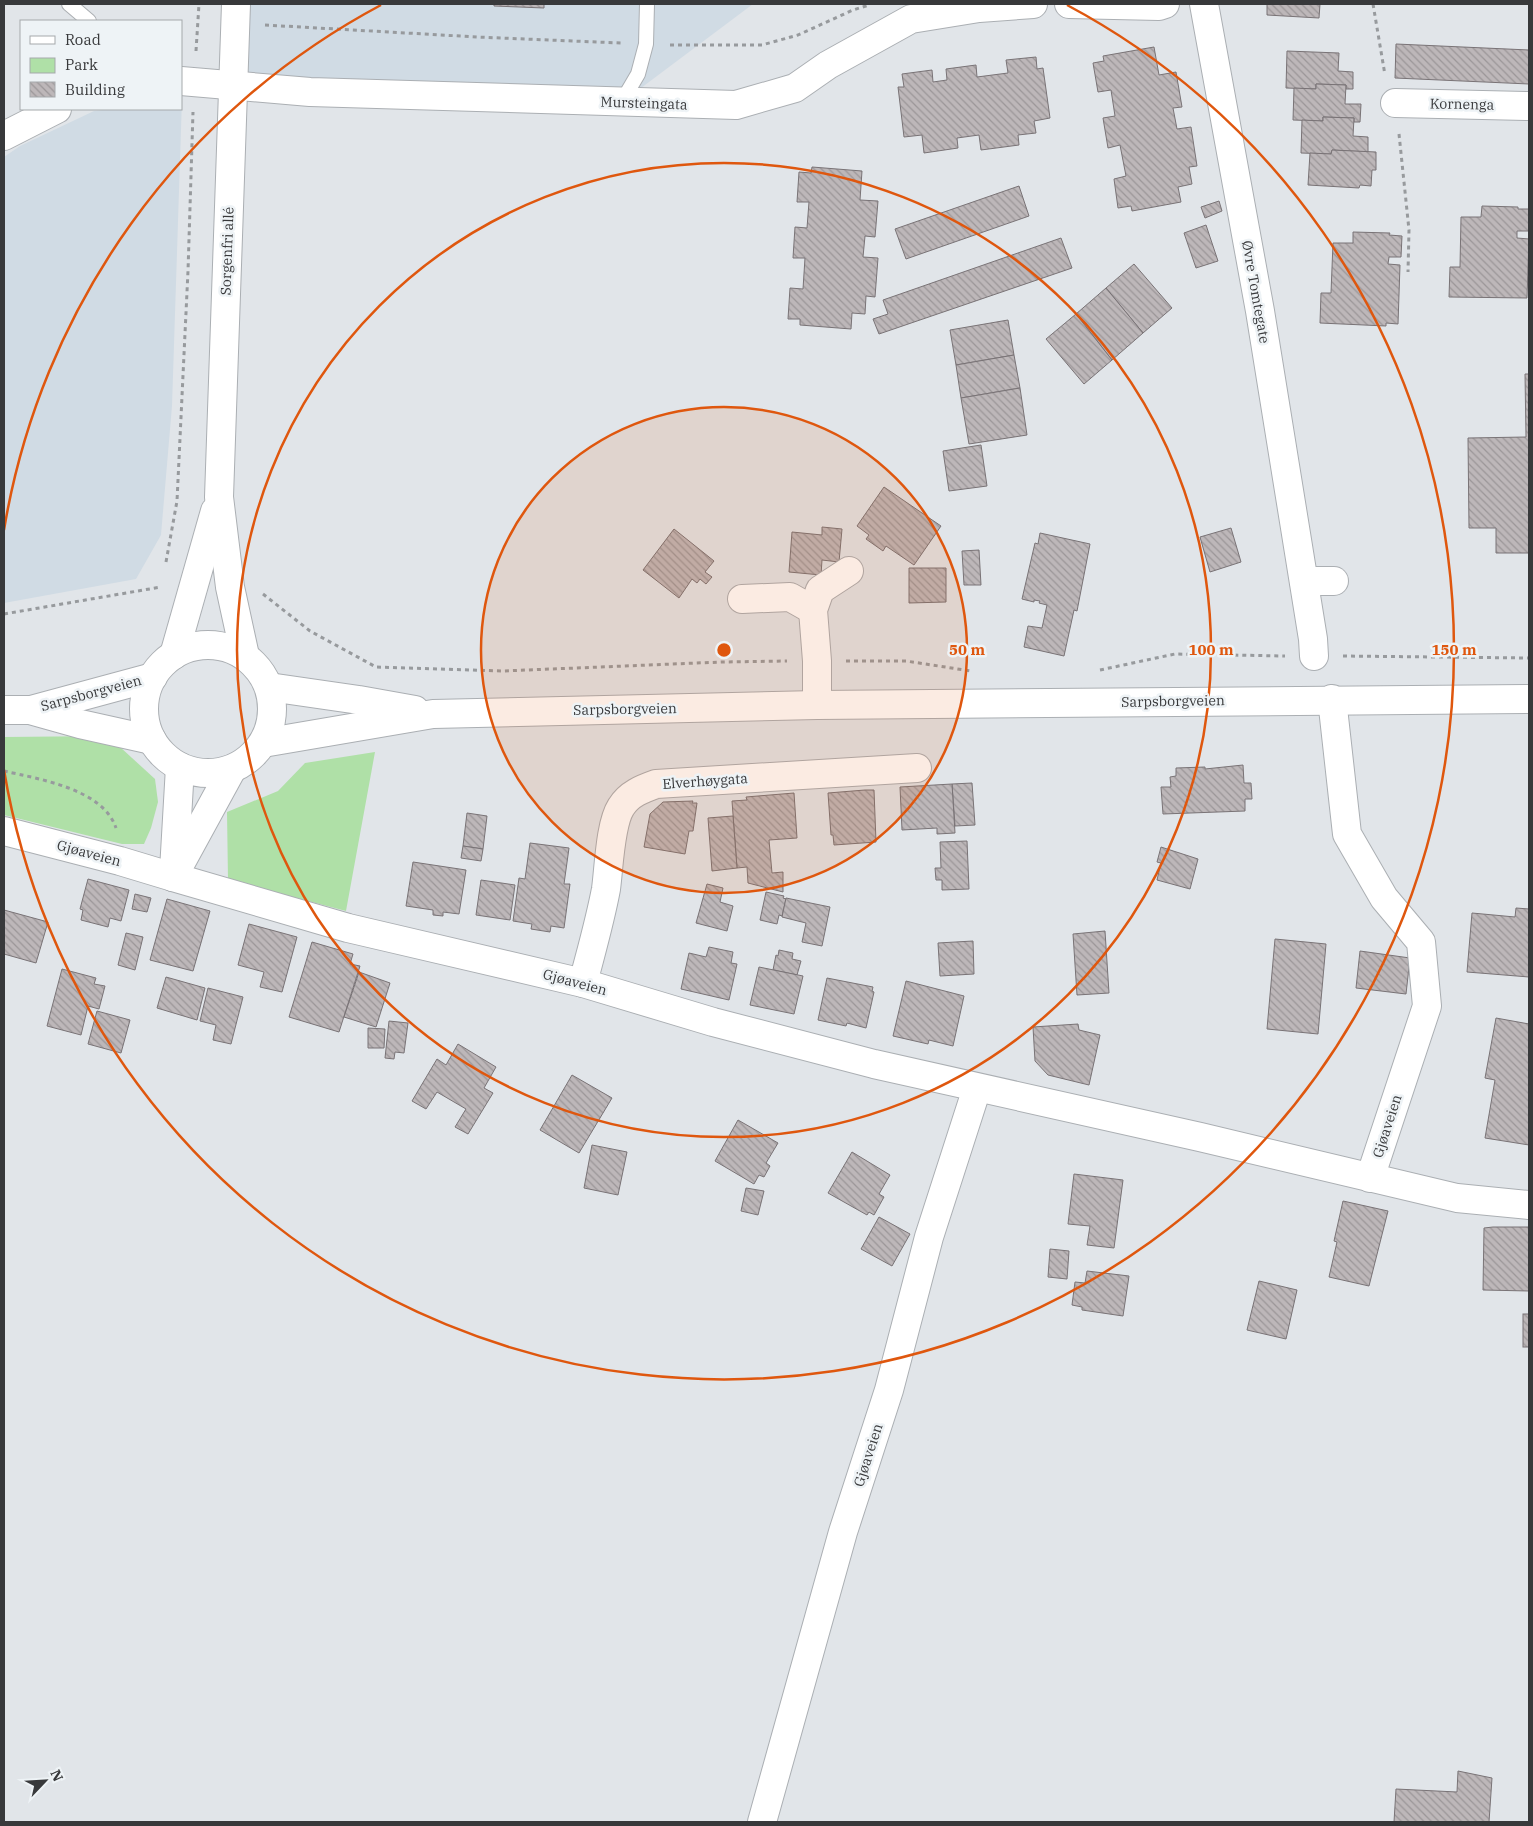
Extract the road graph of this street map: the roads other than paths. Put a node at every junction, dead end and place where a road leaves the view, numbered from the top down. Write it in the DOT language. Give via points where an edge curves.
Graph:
graph roads {
  1 [pos="68,4"];
  2 [pos="647,4"];
  3 [pos="1033,4"];
  4 [pos="1069,4"];
  5 [pos="1165,4"];
  6 [pos="1204,4"];
  7 [pos="236,14"];
  8 [pos="88,20"];
  9 [pos="188,82"];
  10 [pos="233,85"];
  11 [pos="621,103"];
  12 [pos="1395,103"];
  13 [pos="1529,106"];
  14 [pos="55,110"];
  15 [pos="4,136"];
  16 [pos="219,497"];
  17 [pos="849,571"];
  18 [pos="1334,581"];
  19 [pos="1304,582"];
  20 [pos="742,599"];
  21 [pos="813,610"];
  22 [pos="174,655"];
  23 [pos="245,656"];
  24 [pos="1314,656"];
  25 [pos="153,677"];
  26 [pos="269,687"];
  27 [pos="1332,699"];
  28 [pos="1529,699"];
  29 [pos="817,704"];
  30 [pos="17,710"];
  31 [pos="433,714"];
  32 [pos="152,740"];
  33 [pos="263,743"];
  34 [pos="180,767"];
  35 [pos="917,768"];
  36 [pos="232,769"];
  37 [pos="4,831"];
  38 [pos="173,878"];
  39 [pos="583,983"];
  40 [pos="977,1088"];
  41 [pos="1370,1178"];
  42 [pos="1529,1205"];
  43 [pos="762,1822"];
  1 -- 8 [label="lane"];
  2 -- 11 [label="lane" via="646,44 638,74"];
  3 -- 11 [label="main road, Mursteingata" via="911,19 828,65 795,88 736,105"];
  4 -- 5 [label="main road"];
  6 -- 19 [label="main road, Øvre Tomtegate" via="1260,311"];
  7 -- 10 [label="main road, Sorgenfri allé"];
  9 -- 10 [label="main road, Mursteingata"];
  10 -- 11 [label="main road, Mursteingata" via="310,92"];
  10 -- 16 [label="main road, Sorgenfri allé"];
  12 -- 13 [label="main road, Kornenga"];
  14 -- 15 [label="main road"];
  16 -- 22 [label="main road"];
  16 -- 23 [label="main road" via="230,587"];
  17 -- 21 [label="main road" via="820,590"];
  18 -- 19 [label="main road"];
  19 -- 24 [label="main road, Øvre Tomtegate"];
  20 -- 21 [label="main road" via="790,597"];
  21 -- 29 [label="main road"];
  22 -- 23 [label="main road" via="188,648 207,645 227,648"];
  22 -- 25 [label="main road"];
  23 -- 26 [label="main road"];
  25 -- 30 [label="main road, Sarpsborgveien"];
  25 -- 32 [label="main road" via="145,712"];
  26 -- 31 [label="main road, Sarpsborgveien"];
  26 -- 33 [label="main road" via="273,706"];
  27 -- 28 [label="main road, Sarpsborgveien"];
  27 -- 29 [label="main road, Sarpsborgveien"];
  27 -- 41 [label="main road, Gjøaveien" via="1347,834 1384,898 1421,942 1427,1006"];
  29 -- 31 [label="main road, Sarpsborgveien"];
  30 -- 32 [label="main road, Sarpsborgveien"];
  31 -- 33 [label="main road, Sarpsborgveien"];
  32 -- 34 [label="main road" via="164,756"];
  33 -- 36 [label="main road" via="250,758"];
  34 -- 36 [label="main road" via="215,773"];
  34 -- 38 [label="main road"];
  35 -- 39 [label="main road, Elverhøygata" via="656,784 630,796 620,807 615,824 605,891"];
  36 -- 38 [label="main road"];
  37 -- 38 [label="main road, Gjøaveien"];
  38 -- 39 [label="main road, Gjøaveien" via="348,928"];
  39 -- 40 [label="main road, Gjøaveien" via="713,1022"];
  40 -- 41 [label="main road, Gjøaveien"];
  40 -- 43 [label="main road, Gjøaveien" via="929,1238 889,1390 843,1532"];
  41 -- 42 [label="main road" via="1457,1198"];
}
